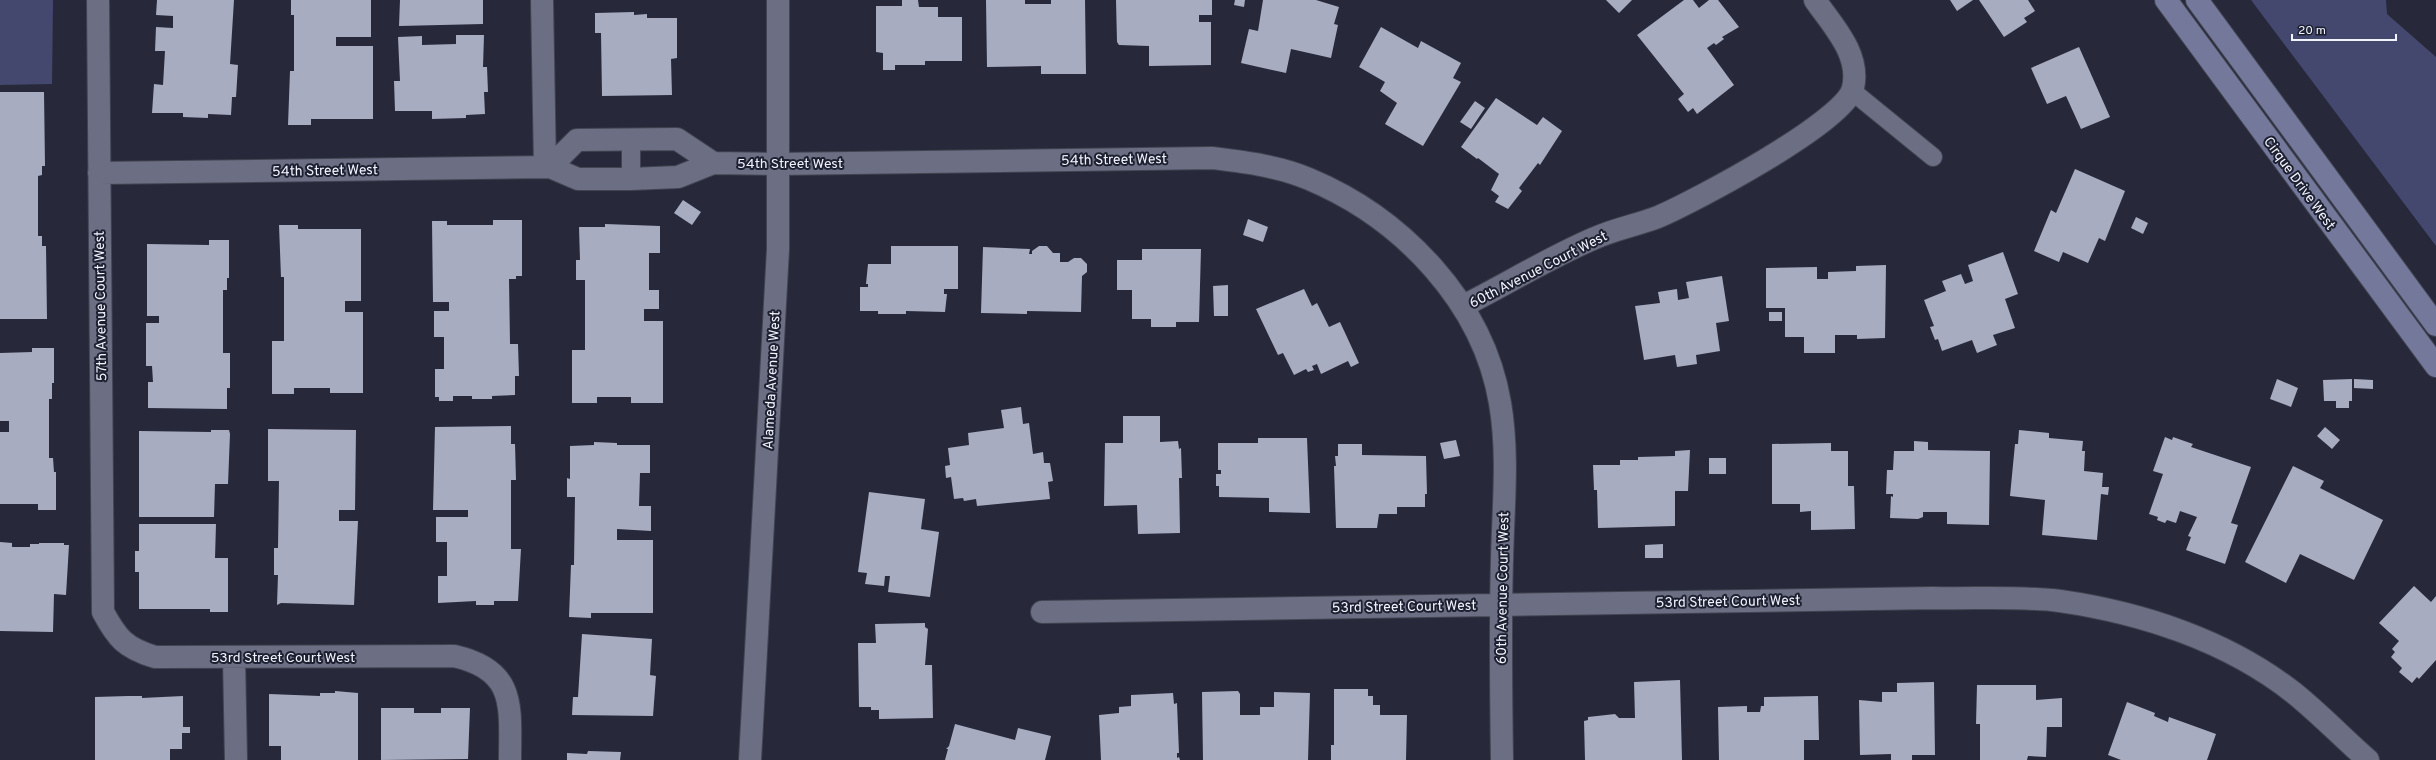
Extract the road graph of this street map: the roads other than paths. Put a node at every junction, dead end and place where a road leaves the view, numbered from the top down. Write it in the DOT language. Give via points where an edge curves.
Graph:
graph roads {
  1 [pos="98,0"];
  2 [pos="542,0"];
  3 [pos="778,0"];
  4 [pos="1814,0"];
  5 [pos="2166,0"];
  6 [pos="2197,0"];
  7 [pos="1853,85"];
  8 [pos="631,139"];
  9 [pos="1933,156"];
  10 [pos="713,163"];
  11 [pos="777,164"];
  12 [pos="548,167"];
  13 [pos="99,173"];
  14 [pos="631,178"];
  15 [pos="1463,306"];
  16 [pos="2436,325"];
  17 [pos="2436,366"];
  18 [pos="1500,604"];
  19 [pos="103,612"];
  20 [pos="1042,612"];
  21 [pos="234,658"];
  22 [pos="236,760"];
  23 [pos="510,760"];
  24 [pos="750,760"];
  25 [pos="1502,760"];
  26 [pos="2368,760"];
  1 -- 13 [label="street, 57th Avenue Court West"];
  2 -- 12 [label="street"];
  3 -- 11 [label="street, Alameda Avenue West"];
  4 -- 7 [label="street" via="1850,51"];
  5 -- 17 [label="main road, Cirque Drive West"];
  6 -- 16 [label="main road, Cirque Drive West"];
  7 -- 9 [label="lane"];
  7 -- 15 [label="street, 60th Avenue Court West" via="1814,129 1716,190 1658,217 1595,238"];
  8 -- 10 [label="street" via="677,139"];
  8 -- 12 [label="street" via="577,140"];
  8 -- 14 [label="lane"];
  10 -- 11 [label="street, 54th Street West"];
  10 -- 14 [label="street, 54th Street West" via="678,177"];
  11 -- 15 [label="street, 54th Street West" via="1212,158 1259,165 1308,178 1345,197 1386,225 1423,255"];
  11 -- 24 [label="street, Alameda Avenue West" via="777,256"];
  12 -- 13 [label="street, 54th Street West"];
  12 -- 14 [label="street, 54th Street West" via="578,179"];
  13 -- 19 [label="street, 57th Avenue Court West"];
  15 -- 18 [label="street, 60th Avenue Court West" via="1489,360 1500,403 1504,442"];
  18 -- 20 [label="street, 53rd Street Court West"];
  18 -- 25 [label="street, 60th Avenue Court West"];
  18 -- 26 [label="street, 53rd Street Court West" via="1933,598 2059,601 2112,610 2205,641 2251,664 2294,693"];
  19 -- 21 [label="street, 53rd Street Court West" via="114,634 140,652 155,657"];
  21 -- 22 [label="street"];
  21 -- 23 [label="street, 53rd Street Court West" via="454,656 482,664 494,675 509,698"];
}
